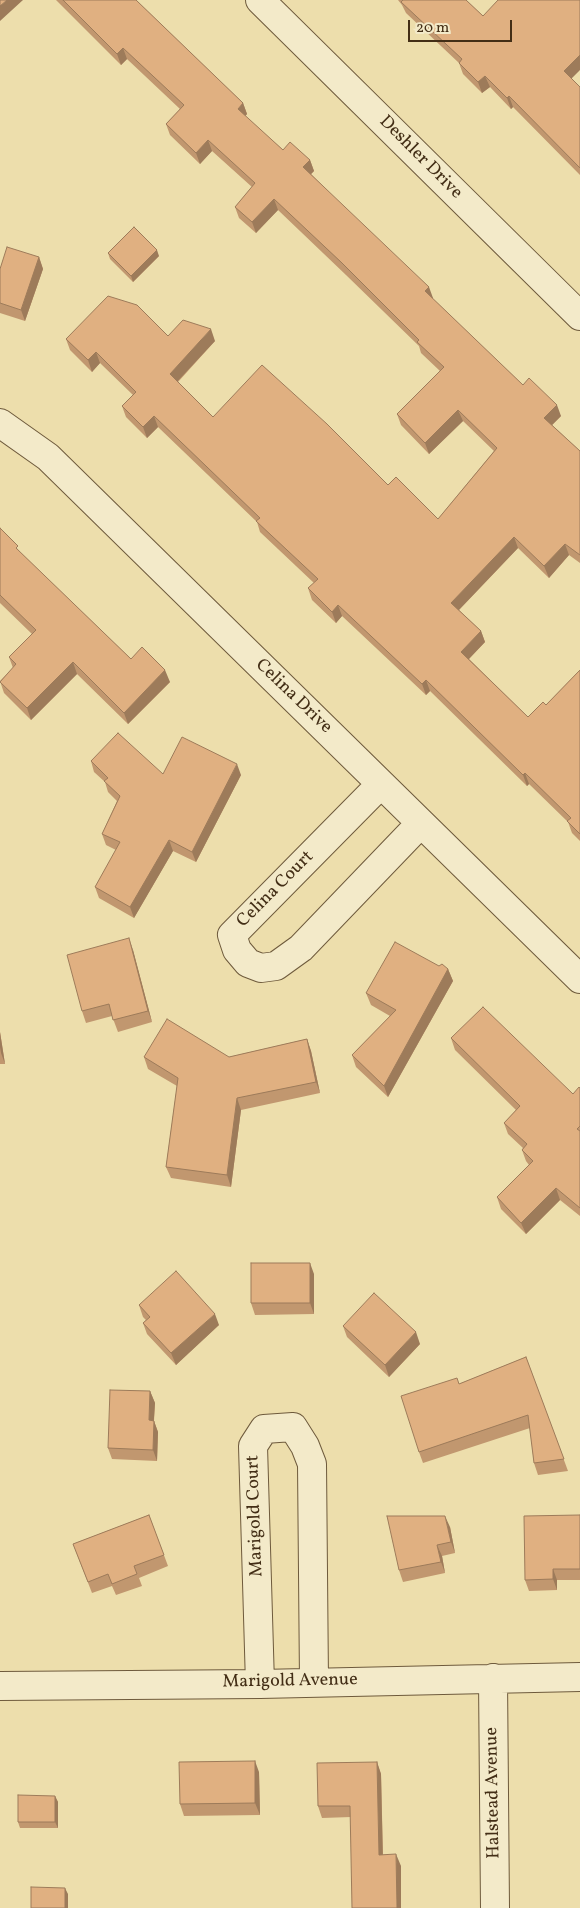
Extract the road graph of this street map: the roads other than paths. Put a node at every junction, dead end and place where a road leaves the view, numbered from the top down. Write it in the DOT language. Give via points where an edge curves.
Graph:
graph roads {
  1 [pos="260,0"];
  2 [pos="580,316"];
  3 [pos="0,423"];
  4 [pos="381,784"];
  5 [pos="421,823"];
  6 [pos="580,979"];
  7 [pos="580,1677"];
  8 [pos="493,1678"];
  9 [pos="314,1682"];
  10 [pos="260,1684"];
  11 [pos="0,1686"];
  12 [pos="495,1908"];
  1 -- 2 [label="street, Deshler Drive"];
  3 -- 4 [label="street, Celina Drive" via="48,457"];
  4 -- 5 [label="street, Celina Drive"];
  4 -- 5 [label="street, Celina Court" via="232,936 237,950 248,963 262,968 276,966 301,948"];
  5 -- 6 [label="street, Celina Drive"];
  7 -- 8 [label="street, Marigold Avenue"];
  8 -- 9 [label="street, Marigold Avenue"];
  8 -- 12 [label="street, Halstead Avenue"];
  9 -- 10 [label="street, Marigold Avenue"];
  9 -- 10 [label="street, Marigold Court" via="312,1464 293,1427 264,1429 253,1446"];
  10 -- 11 [label="street, Marigold Avenue"];
}
